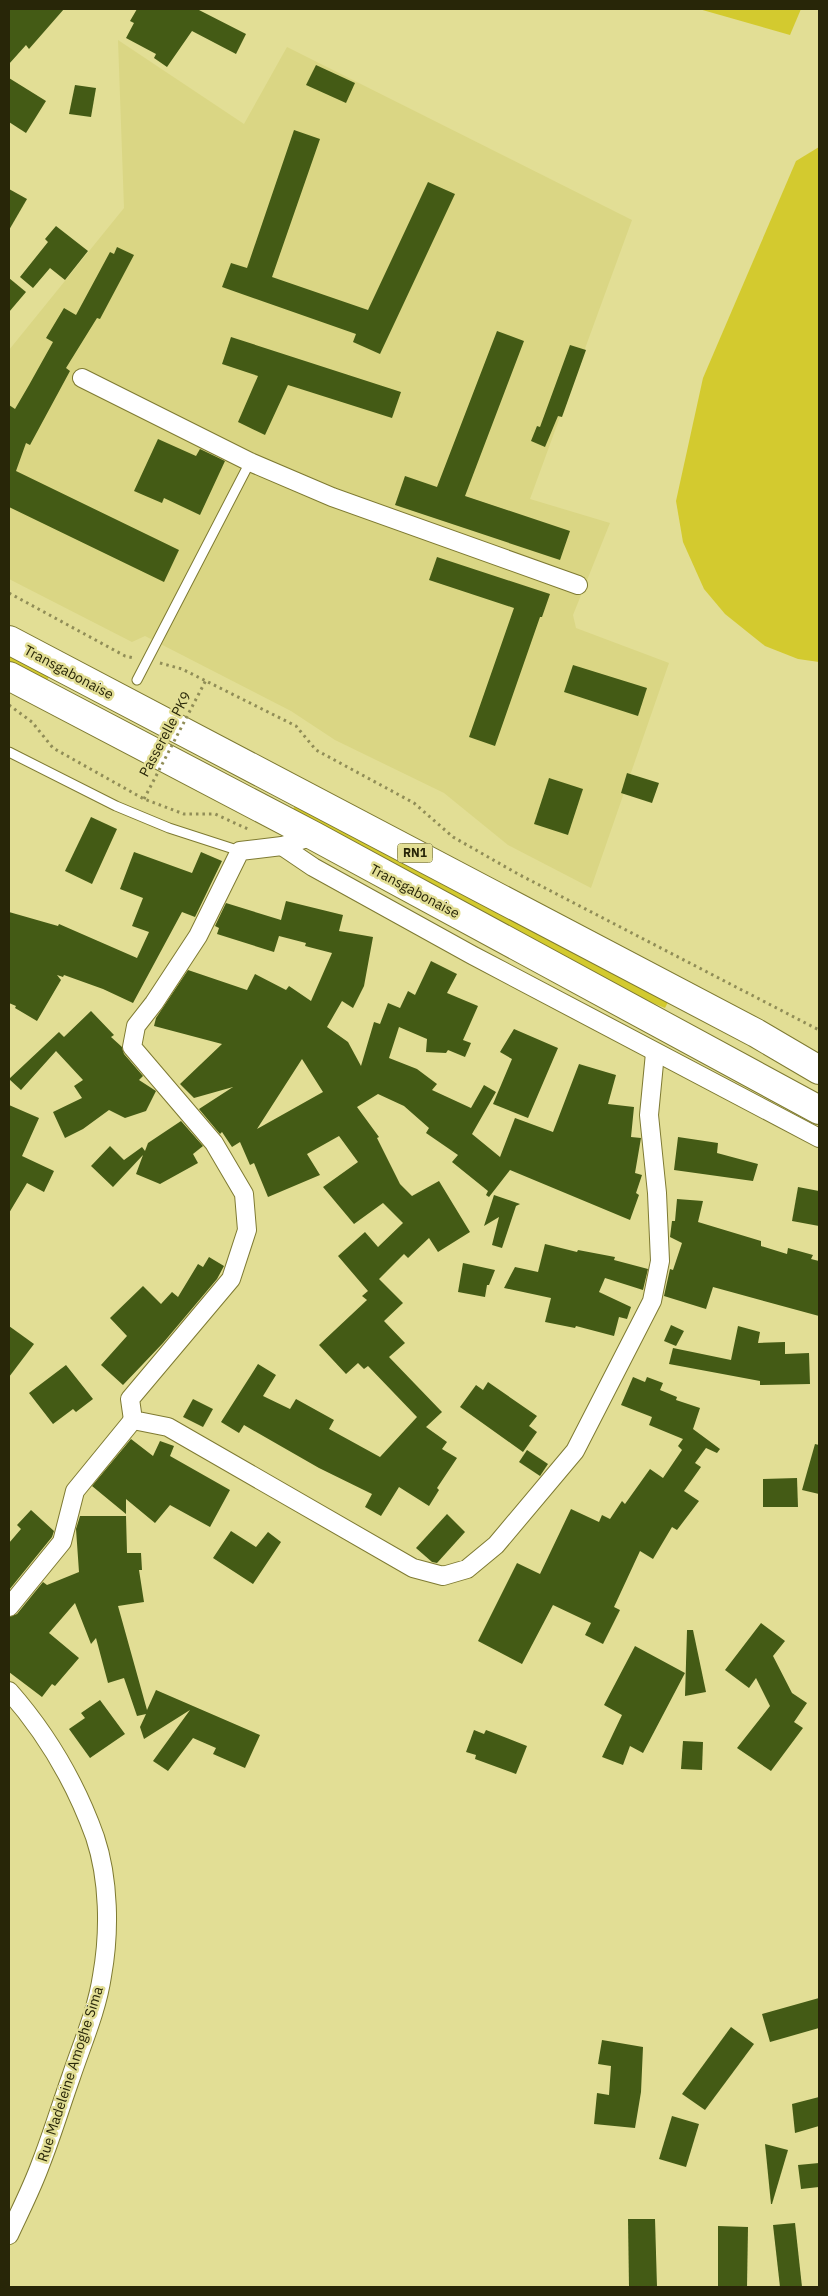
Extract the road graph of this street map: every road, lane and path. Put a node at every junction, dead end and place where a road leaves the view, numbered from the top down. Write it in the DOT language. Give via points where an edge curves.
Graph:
graph roads {
  1 [pos="82,378"];
  2 [pos="250,462"];
  3 [pos="578,585"];
  4 [pos="9,592"];
  5 [pos="9,640"];
  6 [pos="148,660"];
  7 [pos="9,676"];
  8 [pos="137,680"];
  9 [pos="206,680"];
  10 [pos="9,704"];
  11 [pos="9,752"];
  12 [pos="144,798"];
  13 [pos="314,836"];
  14 [pos="282,846"];
  15 [pos="261,849"];
  16 [pos="240,851"];
  17 [pos="485,929"];
  18 [pos="472,955"];
  19 [pos="819,1030"];
  20 [pos="655,1053"];
  21 [pos="819,1070"];
  22 [pos="819,1110"];
  23 [pos="819,1138"];
  24 [pos="133,1420"];
  25 [pos="9,1607"];
  26 [pos="9,1691"];
  27 [pos="9,2235"];
  1 -- 2 [label="street"];
  2 -- 3 [label="street" via="332,497"];
  2 -- 6 [label="lane"];
  4 -- 6 [label="path" via="125,656"];
  5 -- 21 [label="highway, Transgabonaise / RN1" via="721,1015"];
  6 -- 8 [label="lane"];
  6 -- 9 [label="path"];
  7 -- 13 [label="highway, Transgabonaise / RN1"];
  9 -- 12 [label="path, Passerelle PK9, bridge"];
  9 -- 19 [label="path" via="296,726 316,750 414,803 453,837"];
  10 -- 12 [label="path" via="32,722 53,748"];
  11 -- 16 [label="lane" via="116,806 169,828"];
  12 -- 15 [label="path" via="184,814 215,814 254,832"];
  13 -- 14 [label="street"];
  13 -- 17 [label="highway, Transgabonaise / RN1"];
  14 -- 15 [label="street"];
  14 -- 18 [label="street" via="313,867"];
  15 -- 16 [label="street"];
  16 -- 24 [label="street" via="198,936 136,1026 132,1047 214,1143 244,1194 248,1230 231,1280 130,1399"];
  17 -- 18 [label="street"];
  17 -- 22 [label="highway, Transgabonaise / RN1"];
  18 -- 20 [label="street"];
  20 -- 23 [label="street"];
  20 -- 24 [label="street" via="649,1115 660,1261 652,1301 575,1451 496,1545 467,1569 443,1576 413,1568 168,1427"];
  24 -- 25 [label="street" via="75,1491 62,1542"];
  26 -- 27 [label="street, Rue Madeleine Amoghe Sima" via="44,1736 79,1799 95,1838 104,1875 106,1947 102,1977 88,2026 41,2163"];
}
